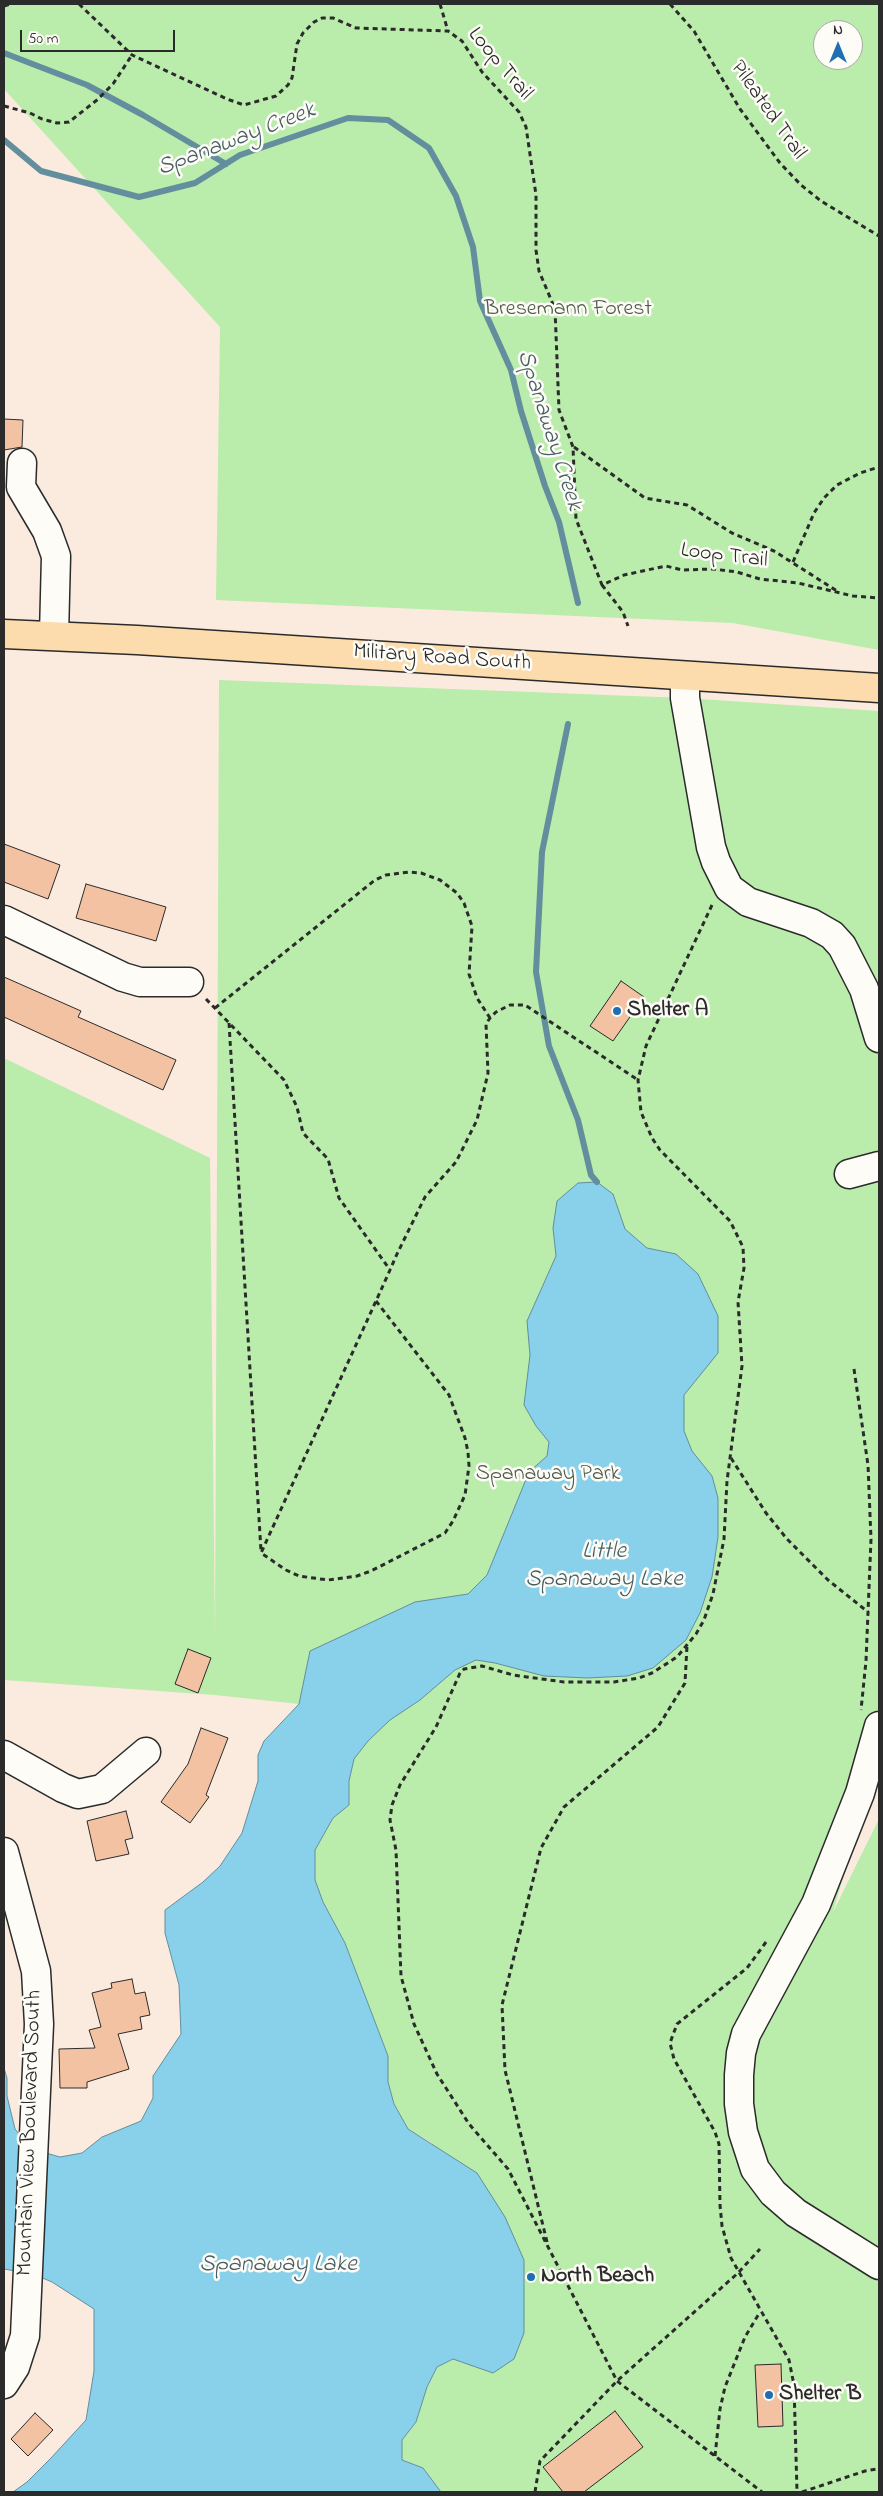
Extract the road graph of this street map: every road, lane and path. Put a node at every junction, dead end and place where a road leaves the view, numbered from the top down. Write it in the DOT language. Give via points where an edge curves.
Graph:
graph roads {
  1 [pos="11,4"];
  2 [pos="79,4"];
  3 [pos="440,4"];
  4 [pos="670,4"];
  5 [pos="4,6"];
  6 [pos="448,31"];
  7 [pos="132,55"];
  8 [pos="4,106"];
  9 [pos="879,236"];
  10 [pos="573,447"];
  11 [pos="22,463"];
  12 [pos="879,467"];
  13 [pos="793,562"];
  14 [pos="602,585"];
  15 [pos="838,591"];
  16 [pos="879,598"];
  17 [pos="628,626"];
  18 [pos="4,634"];
  19 [pos="54,635"];
  20 [pos="685,676"];
  21 [pos="879,688"];
  22 [pos="714,901"];
  23 [pos="4,920"];
  24 [pos="189,982"];
  25 [pos="215,1008"];
  26 [pos="490,1018"];
  27 [pos="229,1023"];
  28 [pos="879,1038"];
  29 [pos="638,1080"];
  30 [pos="879,1166"];
  31 [pos="849,1174"];
  32 [pos="390,1270"];
  33 [pos="376,1301"];
  34 [pos="731,1458"];
  35 [pos="261,1553"];
  36 [pos="868,1612"];
  37 [pos="688,1646"];
  38 [pos="879,1726"];
  39 [pos="146,1752"];
  40 [pos="4,1755"];
  41 [pos="4,1852"];
  42 [pos="548,2247"];
  43 [pos="760,2249"];
  44 [pos="879,2265"];
  45 [pos="760,2311"];
  46 [pos="617,2382"];
  47 [pos="4,2384"];
  48 [pos="715,2456"];
  49 [pos="877,2469"];
  50 [pos="535,2492"];
  51 [pos="762,2492"];
  52 [pos="802,2492"];
  1 -- 5 [label="path"];
  2 -- 7 [label="path, Loop Trail"];
  3 -- 6 [label="path"];
  4 -- 9 [label="path, Pileated Trail" via="694,31 740,109 780,163 821,201"];
  6 -- 7 [label="path, Loop Trail" via="356,28 332,18 322,18 303,33 297,44 288,85 276,96 244,105"];
  6 -- 10 [label="path, Loop Trail" via="462,41 482,72 519,112 526,127 536,195 539,271 555,309 558,410"];
  7 -- 8 [label="path" via="113,84 69,122 57,123"];
  10 -- 13 [label="path, Loop Trail" via="645,498 687,504 732,533 774,550"];
  10 -- 14 [label="path, Loop Trail" via="576,519"];
  11 -- 19 [label="street" via="21,487 47,531 56,556"];
  12 -- 13 [label="path" via="860,473 824,498"];
  13 -- 15 [label="path, Loop Trail"];
  14 -- 15 [label="path, Loop Trail" via="624,575 666,566 682,570 737,572 760,579"];
  14 -- 17 [label="path" via="623,612"];
  15 -- 16 [label="path, Loop Trail"];
  18 -- 19 [label="main road, Military Road South"];
  19 -- 20 [label="main road, Military Road South"];
  20 -- 21 [label="main road, Military Road South"];
  20 -- 28 [label="street" via="685,698 711,847 729,888 748,902 812,923 832,935 842,946 864,988"];
  22 -- 29 [label="path" via="646,1046"];
  23 -- 24 [label="street" via="123,977 140,982"];
  24 -- 25 [label="path"];
  25 -- 26 [label="path" via="375,880 409,872 440,880 464,903 473,937 469,974 477,998"];
  25 -- 27 [label="path"];
  26 -- 29 [label="path" via="510,1005 525,1005"];
  26 -- 32 [label="path" via="486,1024 488,1073 477,1120 456,1162 425,1197"];
  27 -- 32 [label="path" via="284,1080 297,1106 302,1133 328,1159 339,1198"];
  27 -- 35 [label="path"];
  29 -- 34 [label="path" via="642,1112 652,1138 730,1221 743,1247 744,1268 738,1302 742,1366"];
  30 -- 31 [label="street"];
  32 -- 33 [label="path"];
  33 -- 35 [label="path"];
  33 -- 35 [label="path" via="449,1395 468,1452 468,1480 460,1508 445,1533 357,1576 328,1580 300,1576"];
  34 -- 36 [label="path" via="787,1539 828,1580"];
  34 -- 37 [label="path" via="719,1567 704,1620"];
  37 -- 42 [label="path" via="685,1683 658,1727 564,1808 541,1848 502,2005 505,2070"];
  37 -- 42 [label="path" via="652,1673 614,1682 539,1680 482,1666 464,1669 392,1805 390,1820 396,1850 401,1976 414,2024 452,2100 481,2140 508,2169"];
  38 -- 44 [label="street" via="860,1793 816,1904 746,2034 739,2085 743,2132 755,2169 773,2193 796,2213"];
  39 -- 40 [label="street" via="102,1789 78,1794"];
  41 -- 47 [label="street, Mountain View Boulevard South" via="36,1971 39,2024 25,2336 20,2354"];
  42 -- 46 [label="path"];
  43 -- 46 [label="path" via="738,2273"];
  45 -- 48 [label="path" via="745,2337 725,2387"];
  46 -- 48 [label="path"];
  46 -- 50 [label="path" via="540,2461"];
  48 -- 51 [label="path"];
  49 -- 52 [label="path"];
}
